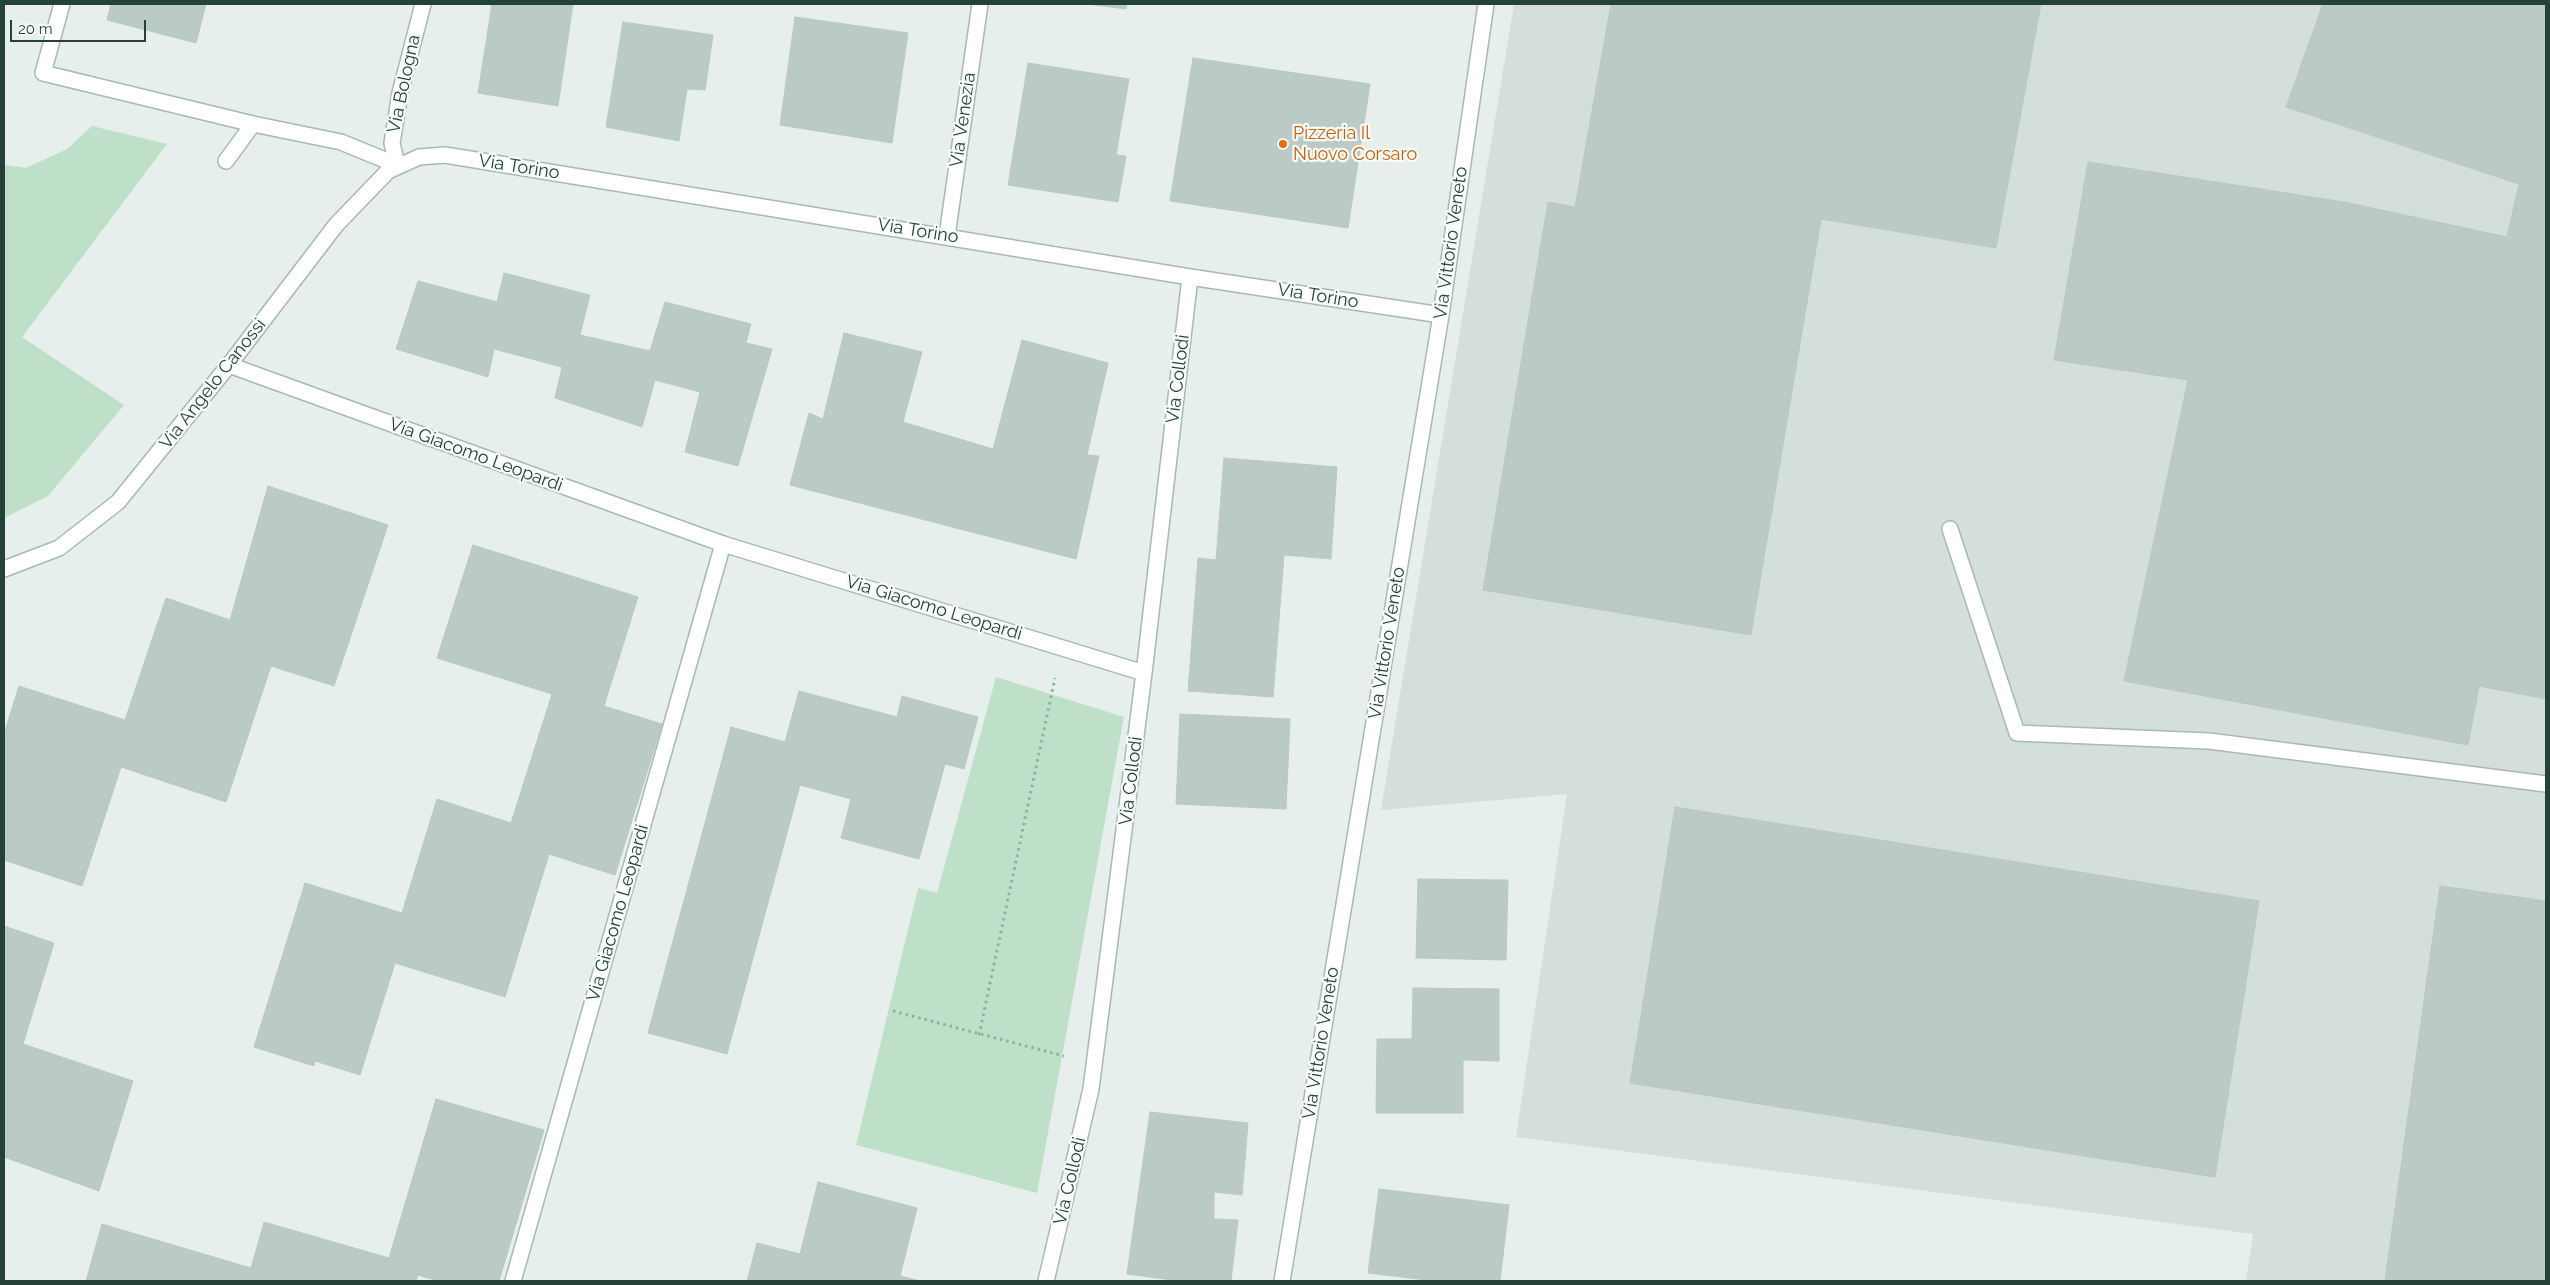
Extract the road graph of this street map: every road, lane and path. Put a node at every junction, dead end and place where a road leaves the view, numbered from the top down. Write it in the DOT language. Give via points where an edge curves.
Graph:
graph roads {
  1 [pos="62,4"];
  2 [pos="423,4"];
  3 [pos="980,4"];
  4 [pos="1486,4"];
  5 [pos="253,124"];
  6 [pos="226,161"];
  7 [pos="397,165"];
  8 [pos="947,236"];
  9 [pos="1190,277"];
  10 [pos="1441,315"];
  11 [pos="229,365"];
  12 [pos="1950,529"];
  13 [pos="723,544"];
  14 [pos="4,569"];
  15 [pos="1144,673"];
  16 [pos="1052,695"];
  17 [pos="2546,784"];
  18 [pos="893,1011"];
  19 [pos="980,1035"];
  20 [pos="1062,1056"];
  21 [pos="513,1281"];
  22 [pos="1046,1281"];
  23 [pos="1282,1281"];
  1 -- 5 [label="street" via="43,73"];
  2 -- 7 [label="street, Via Bologna" via="392,143"];
  3 -- 8 [label="street, Via Venezia"];
  4 -- 10 [label="street, Via Vittorio Veneto"];
  5 -- 6 [label="street"];
  5 -- 7 [label="street" via="341,142"];
  7 -- 8 [label="street, Via Torino" via="419,157 445,155"];
  7 -- 11 [label="street, Via Angelo Canossi" via="336,225"];
  8 -- 9 [label="street, Via Torino"];
  9 -- 10 [label="street, Via Torino"];
  9 -- 15 [label="street, Via Collodi"];
  10 -- 23 [label="street, Via Vittorio Veneto"];
  11 -- 13 [label="street, Via Giacomo Leopardi"];
  11 -- 14 [label="street, Via Angelo Canossi" via="118,502 59,548"];
  12 -- 17 [label="street" via="2017,733 2209,741"];
  13 -- 15 [label="street, Via Giacomo Leopardi"];
  13 -- 21 [label="street, Via Giacomo Leopardi"];
  15 -- 22 [label="street, Via Collodi" via="1091,1089"];
  16 -- 19 [label="path"];
  18 -- 19 [label="path"];
  19 -- 20 [label="path"];
}
